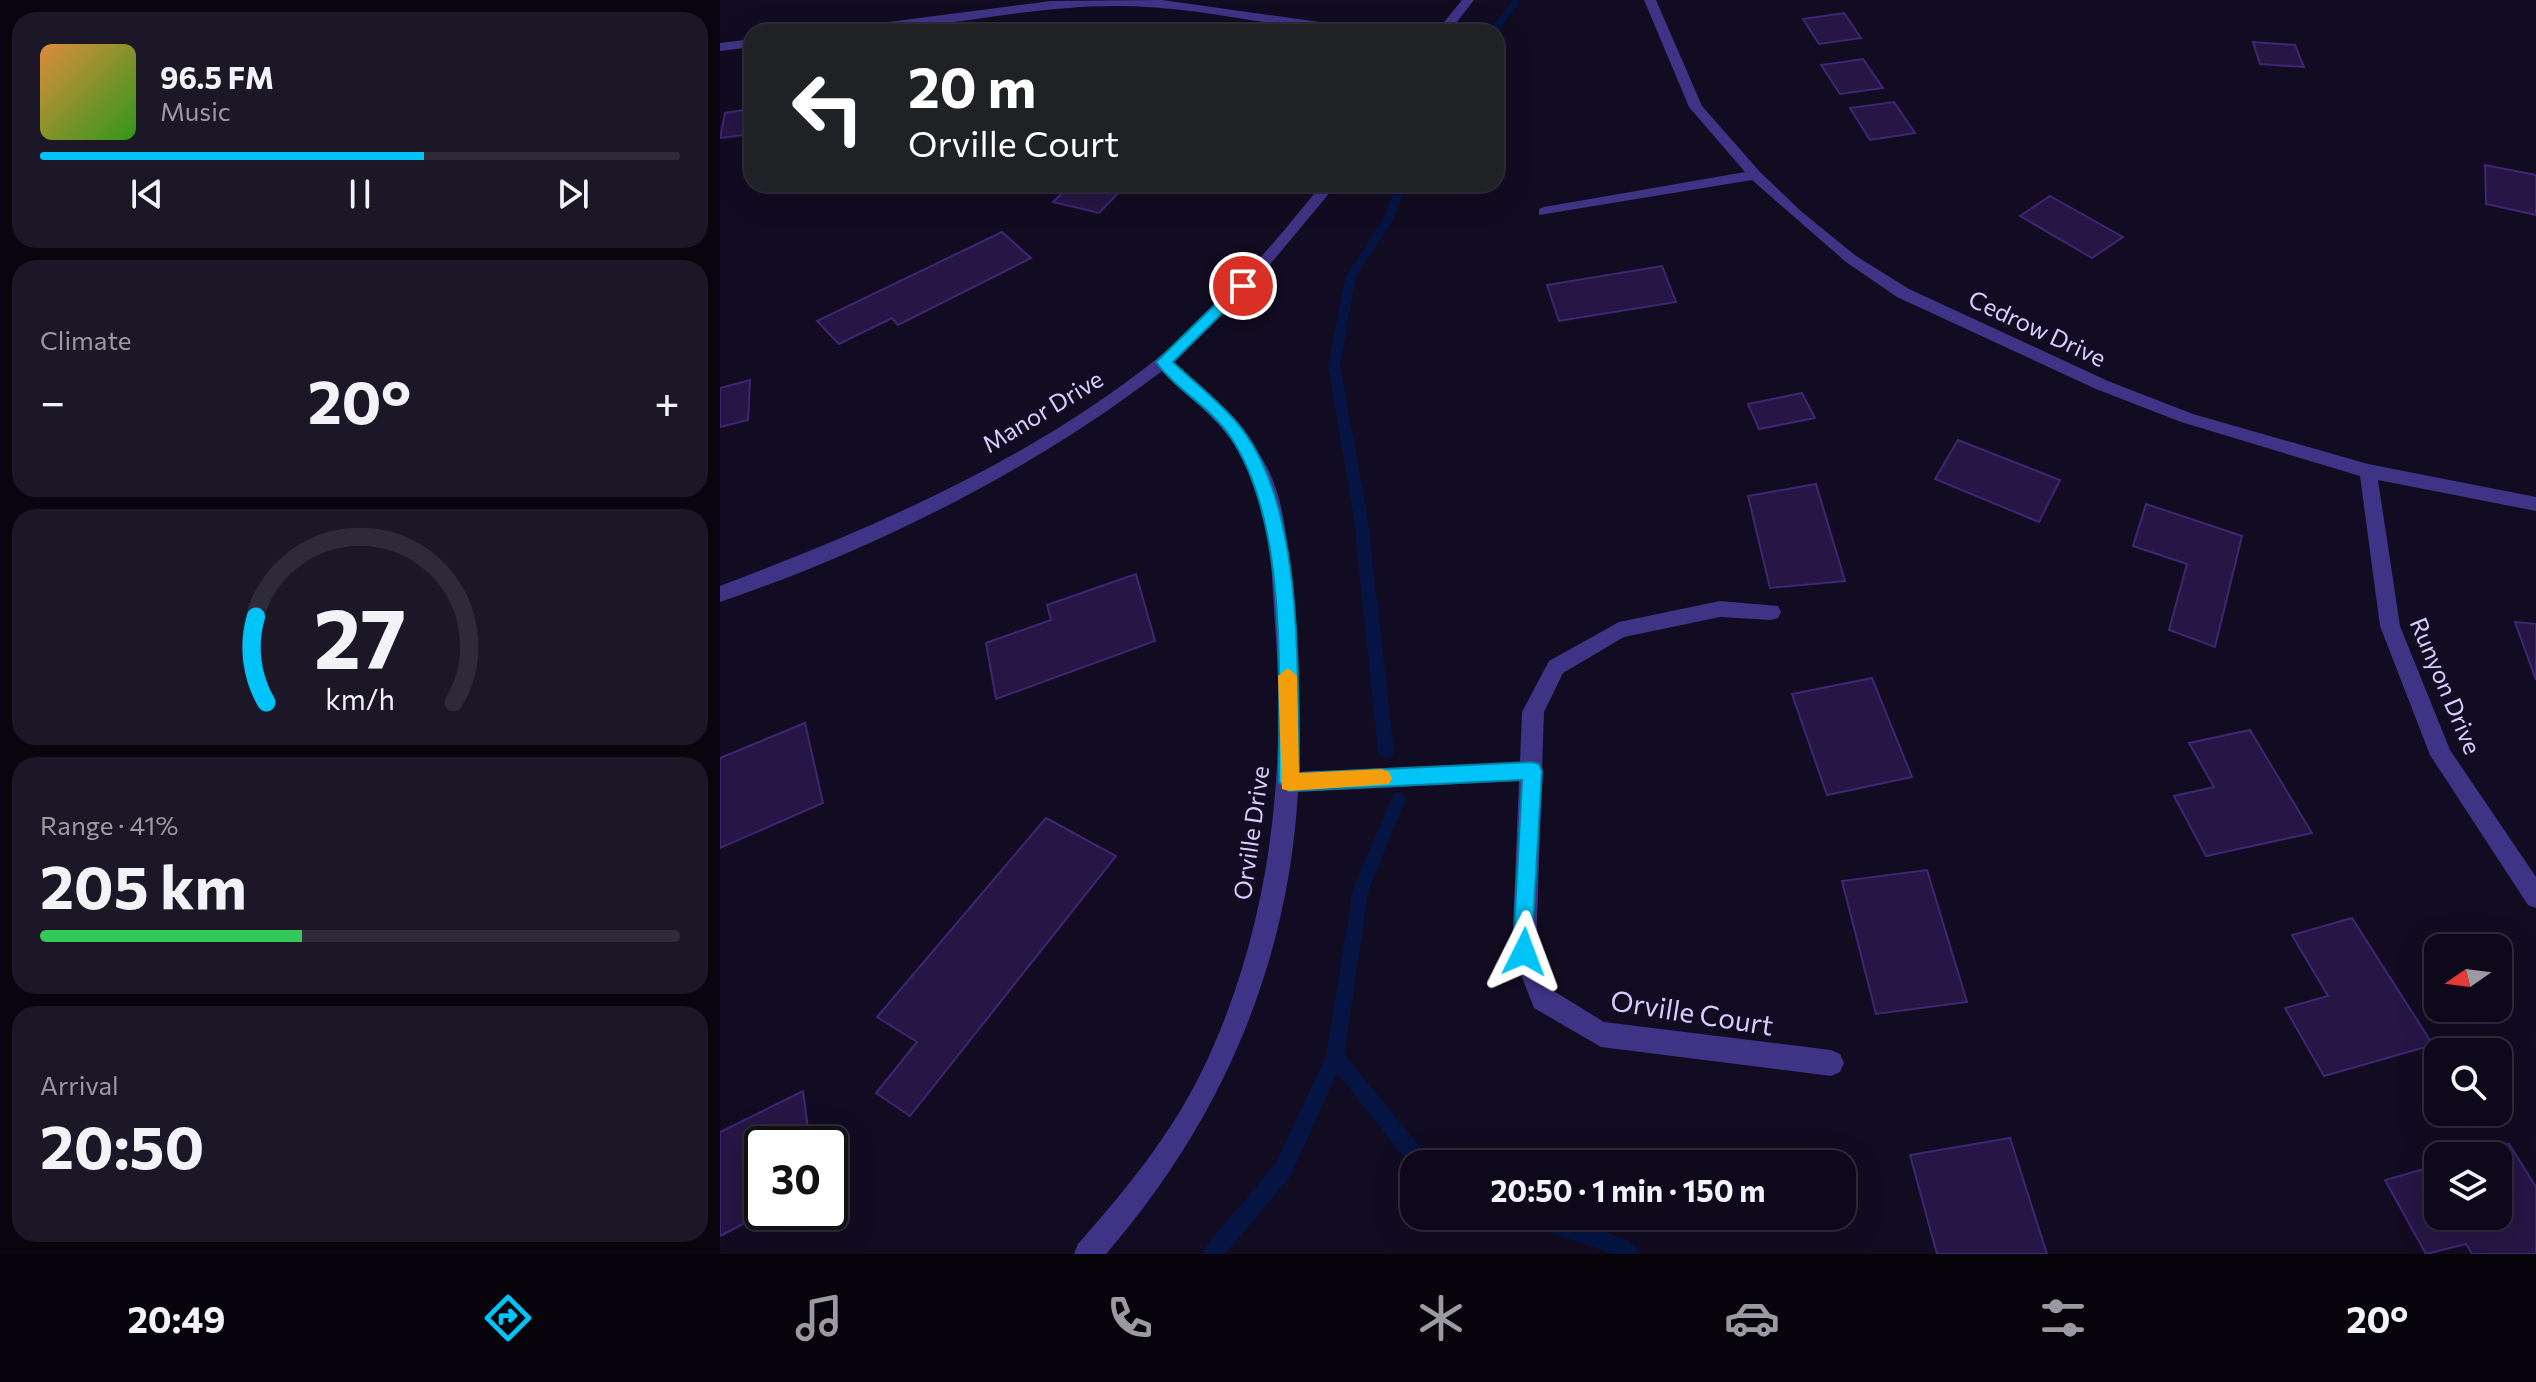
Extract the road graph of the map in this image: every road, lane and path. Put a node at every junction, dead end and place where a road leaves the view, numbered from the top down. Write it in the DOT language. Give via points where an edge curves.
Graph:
graph roads {
  1 [pos="1468,0"];
  2 [pos="1650,0"];
  3 [pos="1159,1"];
  4 [pos="906,24"];
  5 [pos="1310,24"];
  6 [pos="1448,24"];
  7 [pos="744,44"];
  8 [pos="720,47"];
  9 [pos="1755,175"];
  10 [pos="1323,192"];
  11 [pos="1544,212"];
  12 [pos="1163,362"];
  13 [pos="2368,471"];
  14 [pos="2536,504"];
  15 [pos="720,594"];
  16 [pos="1771,612"];
  17 [pos="1532,771"];
  18 [pos="1289,782"];
  19 [pos="2536,897"];
  20 [pos="1831,1063"];
  21 [pos="1088,1254"];
  1 -- 6 [label="street"];
  2 -- 9 [label="street, Cedrow Drive" via="1696,107"];
  3 -- 4 [label="street" via="1067,4"];
  3 -- 5 [label="street"];
  7 -- 8 [label="street"];
  9 -- 11 [label="street"];
  9 -- 13 [label="street, Cedrow Drive" via="1851,259 1903,293 2159,407"];
  10 -- 12 [label="street, Manor Drive" via="1212,319"];
  12 -- 15 [label="street, Manor Drive" via="1119,395 990,472 846,542"];
  12 -- 18 [label="street, Orville Drive" via="1233,429 1259,472 1273,517 1287,638"];
  13 -- 14 [label="street, Cedrow Drive"];
  13 -- 19 [label="street, Runyon Drive" via="2390,626 2412,683 2441,755"];
  16 -- 17 [label="street, Orville Court" via="1720,609 1619,630 1556,667 1533,712"];
  17 -- 18 [label="street"];
  17 -- 20 [label="street, Orville Court" via="1524,952 1543,999 1601,1034"];
  18 -- 21 [label="street, Orville Drive" via="1268,912 1246,997 1216,1068 1175,1142"];
}
